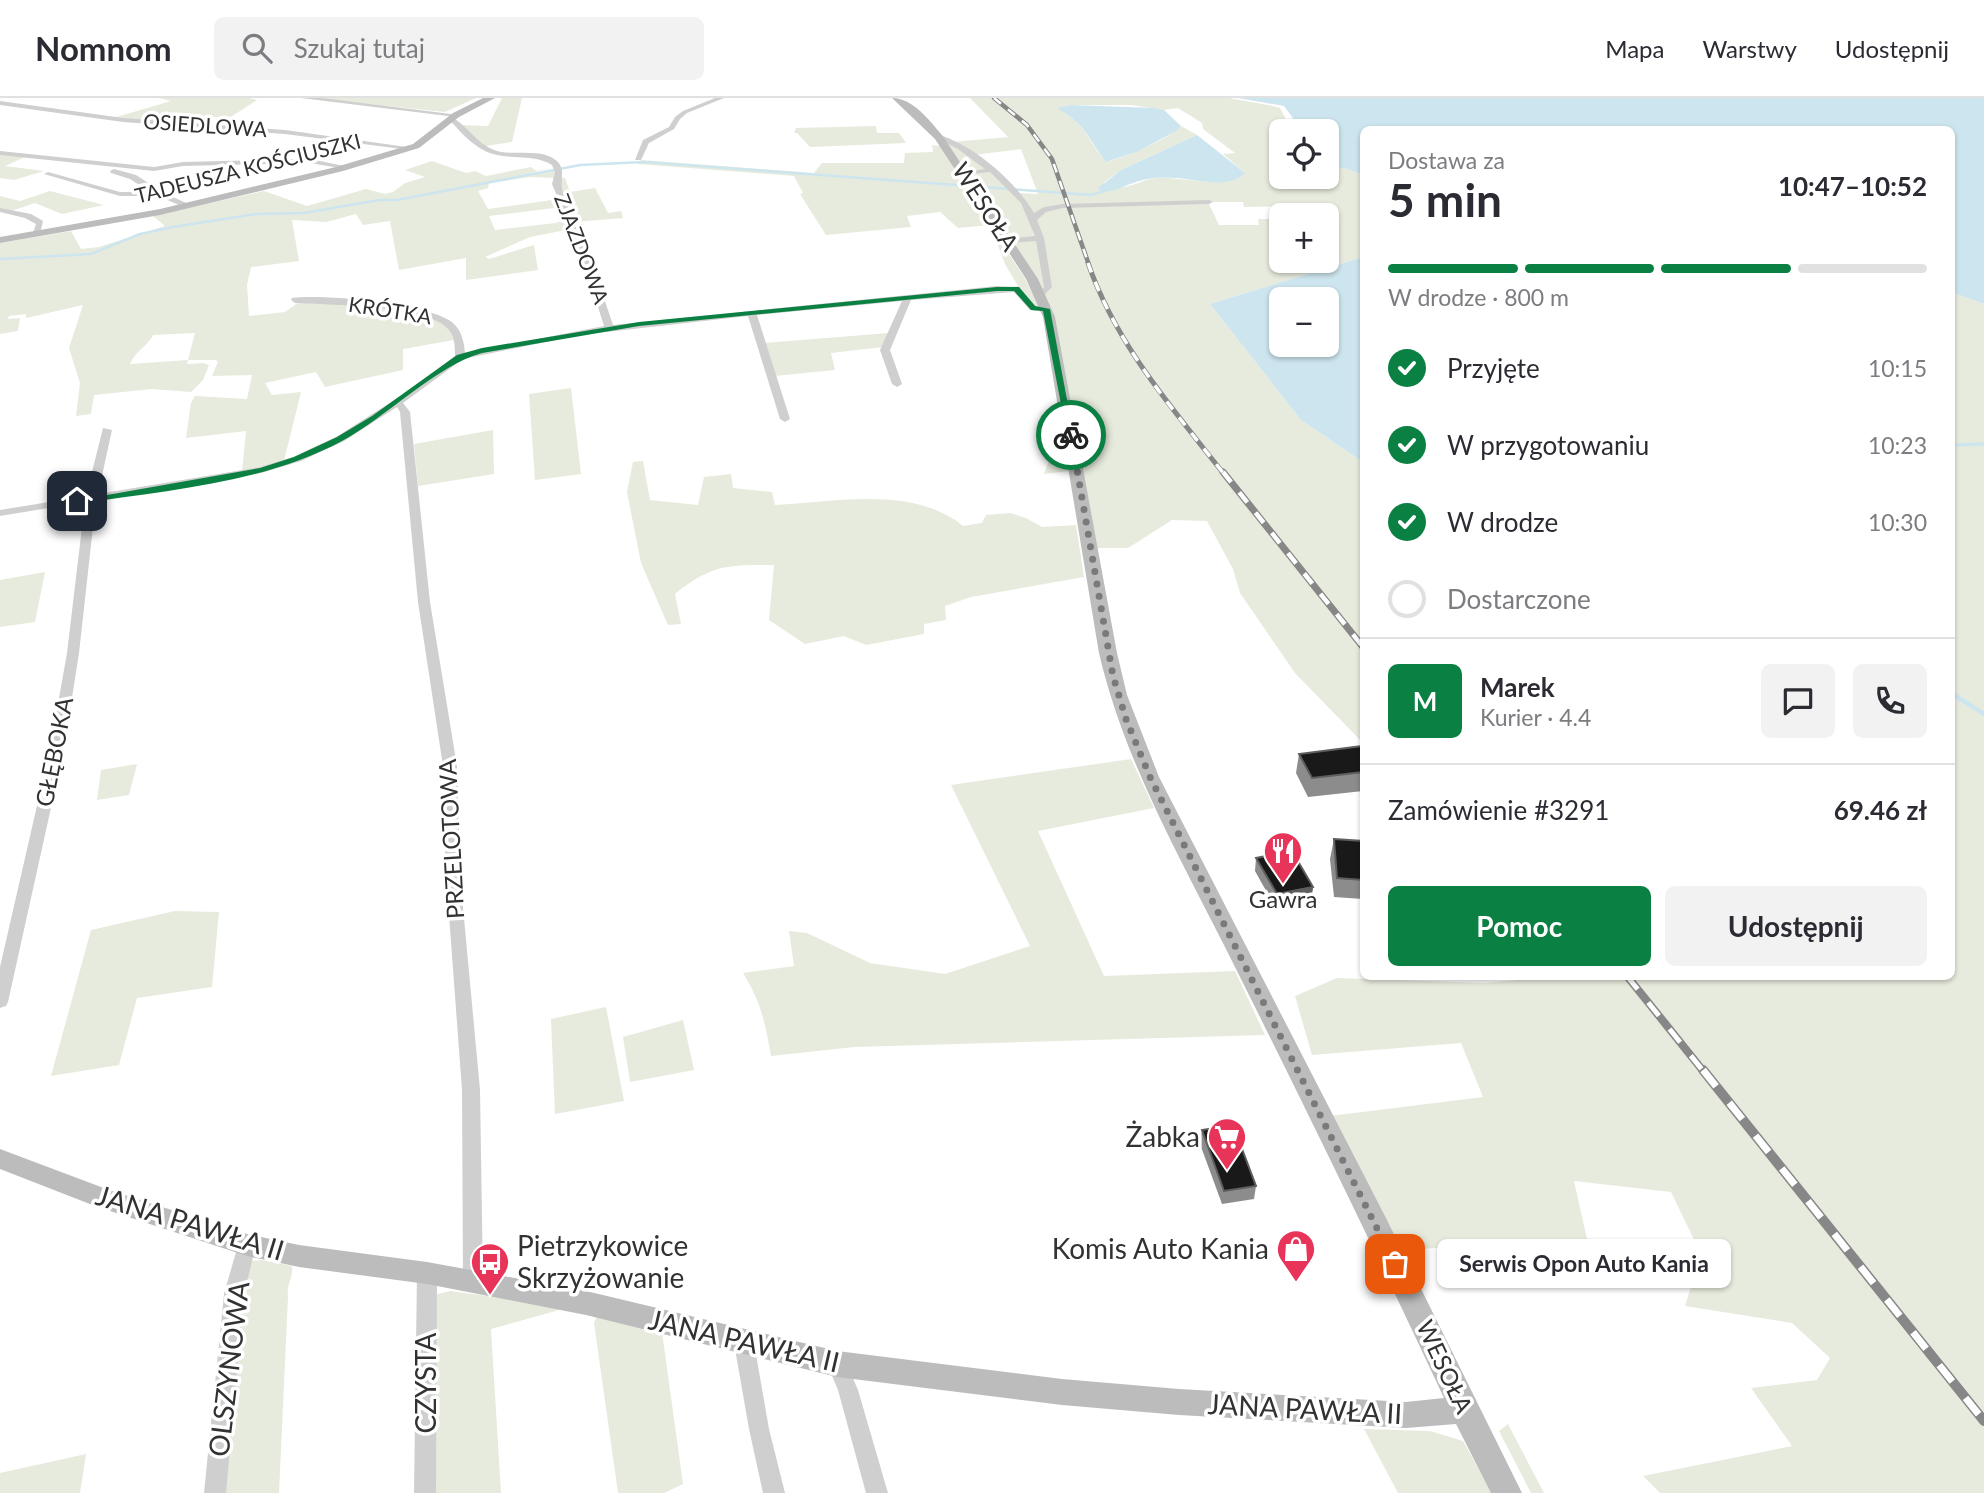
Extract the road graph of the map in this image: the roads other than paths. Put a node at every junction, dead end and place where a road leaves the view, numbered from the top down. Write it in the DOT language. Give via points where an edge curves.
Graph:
graph roads {
  1 [pos="304,98"];
  2 [pos="491,98"];
  3 [pos="720,98"];
  4 [pos="897,98"];
  5 [pos="0,103"];
  6 [pos="454,117"];
  7 [pos="939,137"];
  8 [pos="410,148"];
  9 [pos="0,153"];
  10 [pos="638,158"];
  11 [pos="90,162"];
  12 [pos="345,167"];
  13 [pos="992,170"];
  14 [pos="48,174"];
  15 [pos="968,182"];
  16 [pos="159,194"];
  17 [pos="1020,195"];
  18 [pos="1209,202"];
  19 [pos="189,206"];
  20 [pos="1063,206"];
  21 [pos="0,210"];
  22 [pos="1034,219"];
  23 [pos="40,233"];
  24 [pos="1040,239"];
  25 [pos="0,240"];
  26 [pos="1008,241"];
  27 [pos="908,297"];
  28 [pos="295,300"];
  29 [pos="1044,302"];
  30 [pos="752,313"];
  31 [pos="609,328"];
  32 [pos="460,356"];
  33 [pos="897,384"];
  34 [pos="398,402"];
  35 [pos="785,419"];
  36 [pos="107,430"];
  37 [pos="91,499"];
  38 [pos="0,513"];
  39 [pos="0,1002"];
  40 [pos="0,1159"];
  41 [pos="247,1245"];
  42 [pos="427,1273"];
  43 [pos="473,1281"];
  44 [pos="744,1343"];
  45 [pos="837,1364"];
  46 [pos="1464,1410"];
  47 [pos="215,1493"];
  48 [pos="425,1493"];
  49 [pos="774,1493"];
  50 [pos="877,1493"];
  51 [pos="1507,1493"];
  1 -- 6 [label="street"];
  2 -- 6 [label="main road, TADEUSZA KOŚCIUSZKI"];
  3 -- 10 [label="street" via="684,113 672,128 646,142"];
  4 -- 7 [label="main road, WESOŁA"];
  5 -- 8 [label="street, OSIEDLOWA"];
  6 -- 8 [label="main road, TADEUSZA KOŚCIUSZKI"];
  6 -- 31 [label="street, ZJAZDOWA" via="493,153 546,158 559,168 556,184"];
  7 -- 13 [label="street"];
  7 -- 15 [label="main road, WESOŁA"];
  8 -- 12 [label="main road, TADEUSZA KOŚCIUSZKI"];
  9 -- 11 [label="street"];
  11 -- 12 [label="street" via="153,169 310,161"];
  11 -- 16 [label="street" via="133,177"];
  12 -- 19 [label="main road, TADEUSZA KOŚCIUSZKI"];
  13 -- 15 [label="street"];
  13 -- 17 [label="street"];
  14 -- 16 [label="street" via="120,194"];
  15 -- 26 [label="main road, WESOŁA"];
  16 -- 19 [label="street"];
  17 -- 20 [label="street" via="1036,204"];
  17 -- 22 [label="street"];
  18 -- 20 [label="street"];
  19 -- 23 [label="main road, TADEUSZA KOŚCIUSZKI"];
  20 -- 22 [label="street" via="1036,213"];
  21 -- 23 [label="street" via="35,219"];
  22 -- 24 [label="street"];
  23 -- 25 [label="main road, TADEUSZA KOŚCIUSZKI"];
  24 -- 26 [label="street"];
  24 -- 29 [label="street" via="1048,287"];
  26 -- 29 [label="main road, WESOŁA"];
  27 -- 29 [label="street" via="1012,288 1033,308"];
  27 -- 30 [label="street"];
  27 -- 33 [label="street" via="886,350"];
  28 -- 32 [label="street, KRÓTKA" via="438,316 452,327"];
  29 -- 46 [label="main road, WESOŁA" via="1066,402 1108,653 1126,719 1150,777 1378,1228"];
  30 -- 31 [label="street"];
  30 -- 35 [label="street"];
  31 -- 32 [label="street"];
  32 -- 34 [label="street"];
  34 -- 37 [label="street" via="298,459 211,480"];
  34 -- 43 [label="street, PRZELOTOWA" via="405,412 424,603 450,766 453,875 471,1090"];
  36 -- 37 [label="street, GŁĘBOKA"];
  37 -- 38 [label="street"];
  37 -- 39 [label="street, GŁĘBOKA" via="57,749"];
  40 -- 41 [label="main road, JANA PAWŁA II" via="104,1199"];
  41 -- 42 [label="main road, JANA PAWŁA II"];
  41 -- 47 [label="street, OLSZYNOWA" via="234,1294"];
  42 -- 43 [label="main road, JANA PAWŁA II"];
  42 -- 48 [label="street, CZYSTA"];
  43 -- 44 [label="main road, JANA PAWŁA II" via="586,1303"];
  44 -- 45 [label="main road, JANA PAWŁA II"];
  44 -- 49 [label="street"];
  45 -- 46 [label="main road, JANA PAWŁA II" via="1180,1402 1406,1415"];
  45 -- 50 [label="street"];
  46 -- 51 [label="main road, WESOŁA"];
}
